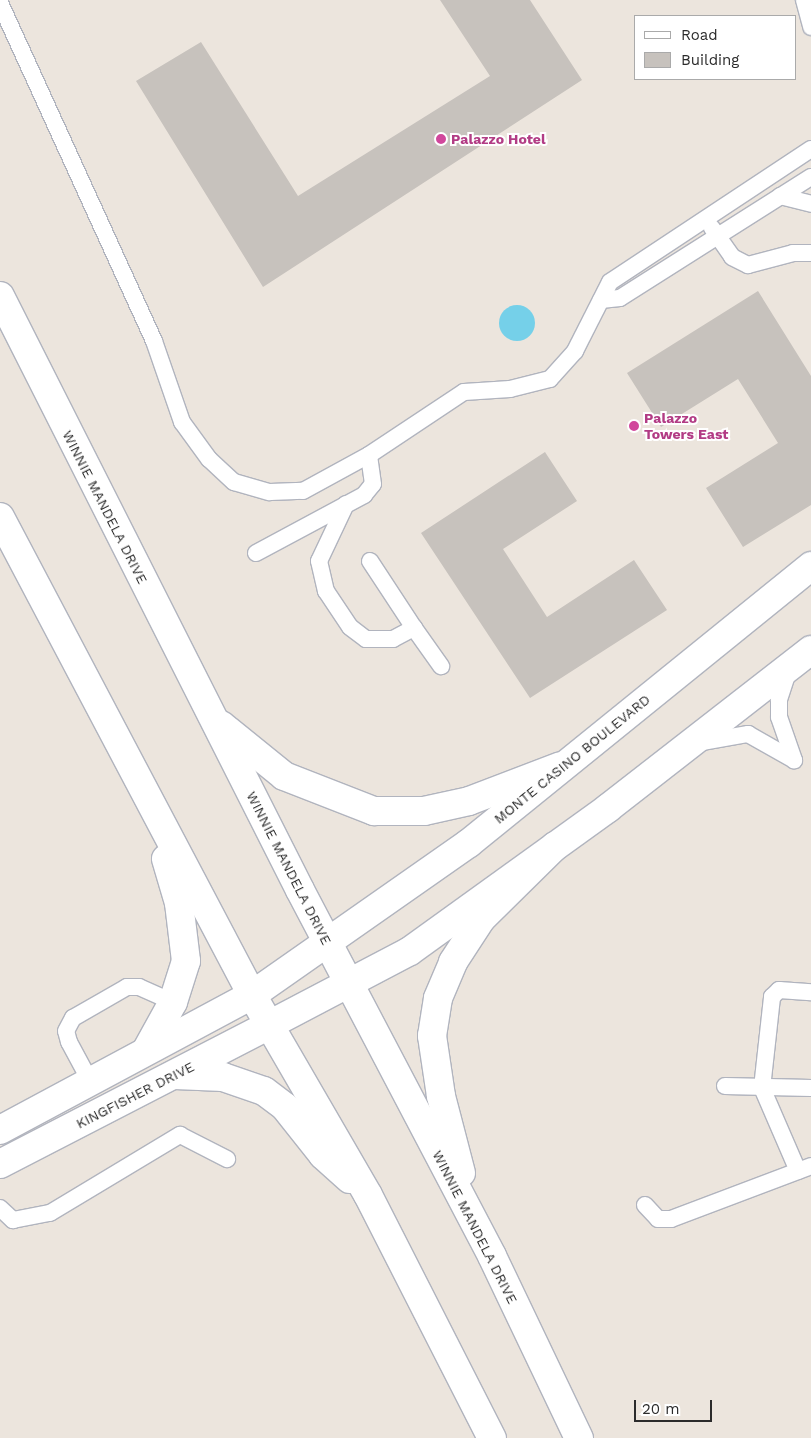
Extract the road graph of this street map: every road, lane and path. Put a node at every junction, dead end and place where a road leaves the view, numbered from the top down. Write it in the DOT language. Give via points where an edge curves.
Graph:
graph roads {
  1 [pos="804,0"];
  2 [pos="0,2"];
  3 [pos="811,27"];
  4 [pos="811,149"];
  5 [pos="811,177"];
  6 [pos="780,196"];
  7 [pos="811,204"];
  8 [pos="706,219"];
  9 [pos="718,236"];
  10 [pos="811,254"];
  11 [pos="0,296"];
  12 [pos="601,300"];
  13 [pos="369,455"];
  14 [pos="346,504"];
  15 [pos="0,517"];
  16 [pos="256,553"];
  17 [pos="370,561"];
  18 [pos="811,566"];
  19 [pos="414,628"];
  20 [pos="804,657"];
  21 [pos="440,666"];
  22 [pos="210,713"];
  23 [pos="688,747"];
  24 [pos="560,766"];
  25 [pos="148,802"];
  26 [pos="555,846"];
  27 [pos="328,945"];
  28 [pos="350,986"];
  29 [pos="811,992"];
  30 [pos="252,995"];
  31 [pos="173,1002"];
  32 [pos="269,1025"];
  33 [pos="146,1051"];
  34 [pos="175,1075"];
  35 [pos="90,1081"];
  36 [pos="725,1086"];
  37 [pos="762,1088"];
  38 [pos="811,1088"];
  39 [pos="107,1111"];
  40 [pos="3,1129"];
  41 [pos="10,1158"];
  42 [pos="227,1159"];
  43 [pos="805,1168"];
  44 [pos="368,1195"];
  45 [pos="645,1205"];
  46 [pos="0,1208"];
  47 [pos="492,1256"];
  48 [pos="492,1438"];
  49 [pos="579,1438"];
  1 -- 3 [label="lane"];
  2 -- 13 [label="lane" via="146,323 182,422 209,458 234,482 250,488 303,491"];
  4 -- 8 [label="lane"];
  5 -- 6 [label="lane"];
  6 -- 7 [label="lane"];
  6 -- 9 [label="lane"];
  8 -- 9 [label="lane"];
  8 -- 12 [label="lane" via="610,282"];
  9 -- 10 [label="lane" via="732,257 748,265 792,253"];
  9 -- 12 [label="lane" via="620,298"];
  11 -- 22 [label="main road, WINNIE MANDELA DRIVE"];
  12 -- 13 [label="lane" via="574,352 550,379 510,389 464,392"];
  13 -- 14 [label="lane" via="373,484"];
  14 -- 16 [label="lane"];
  14 -- 19 [label="lane" via="319,561 326,591 350,628 366,639 393,639"];
  15 -- 25 [label="main road"];
  17 -- 19 [label="lane"];
  18 -- 24 [label="main road, MONTE CASINO BOULEVARD"];
  19 -- 21 [label="lane"];
  20 -- 23 [label="main road"];
  20 -- 23 [label="lane" via="779,700 779,717 794,760 748,734"];
  22 -- 24 [label="main road" via="284,776 374,811 424,811 469,802"];
  22 -- 27 [label="main road, WINNIE MANDELA DRIVE"];
  23 -- 26 [label="main road"];
  24 -- 27 [label="main road, MONTE CASINO BOULEVARD" via="469,844"];
  25 -- 30 [label="main road"];
  25 -- 31 [label="main road" via="184,933 186,961"];
  26 -- 28 [label="main road" via="410,951"];
  26 -- 47 [label="main road" via="481,919 453,962 438,998 432,1036 458,1165"];
  27 -- 28 [label="main road, WINNIE MANDELA DRIVE"];
  27 -- 30 [label="main road, MONTE CASINO BOULEVARD"];
  28 -- 32 [label="main road, KINGFISHER DRIVE"];
  28 -- 47 [label="main road, WINNIE MANDELA DRIVE"];
  29 -- 37 [label="lane" via="779,990 772,997"];
  30 -- 32 [label="main road"];
  30 -- 33 [label="main road"];
  31 -- 33 [label="main road"];
  31 -- 35 [label="lane" via="139,987 127,987 73,1018 66,1031"];
  32 -- 34 [label="main road, KINGFISHER DRIVE"];
  32 -- 44 [label="main road"];
  33 -- 35 [label="main road"];
  34 -- 39 [label="main road, KINGFISHER DRIVE"];
  34 -- 44 [label="main road" via="223,1077 264,1091 285,1107 323,1155"];
  35 -- 39 [label="main road"];
  35 -- 40 [label="main road"];
  36 -- 37 [label="lane"];
  37 -- 38 [label="lane"];
  37 -- 43 [label="lane"];
  39 -- 41 [label="main road, KINGFISHER DRIVE"];
  40 -- 41 [label="main road"];
  42 -- 46 [label="lane" via="180,1135 50,1213 13,1220"];
  43 -- 45 [label="lane" via="671,1219 658,1219"];
  44 -- 48 [label="main road"];
  47 -- 49 [label="main road, WINNIE MANDELA DRIVE"];
}
